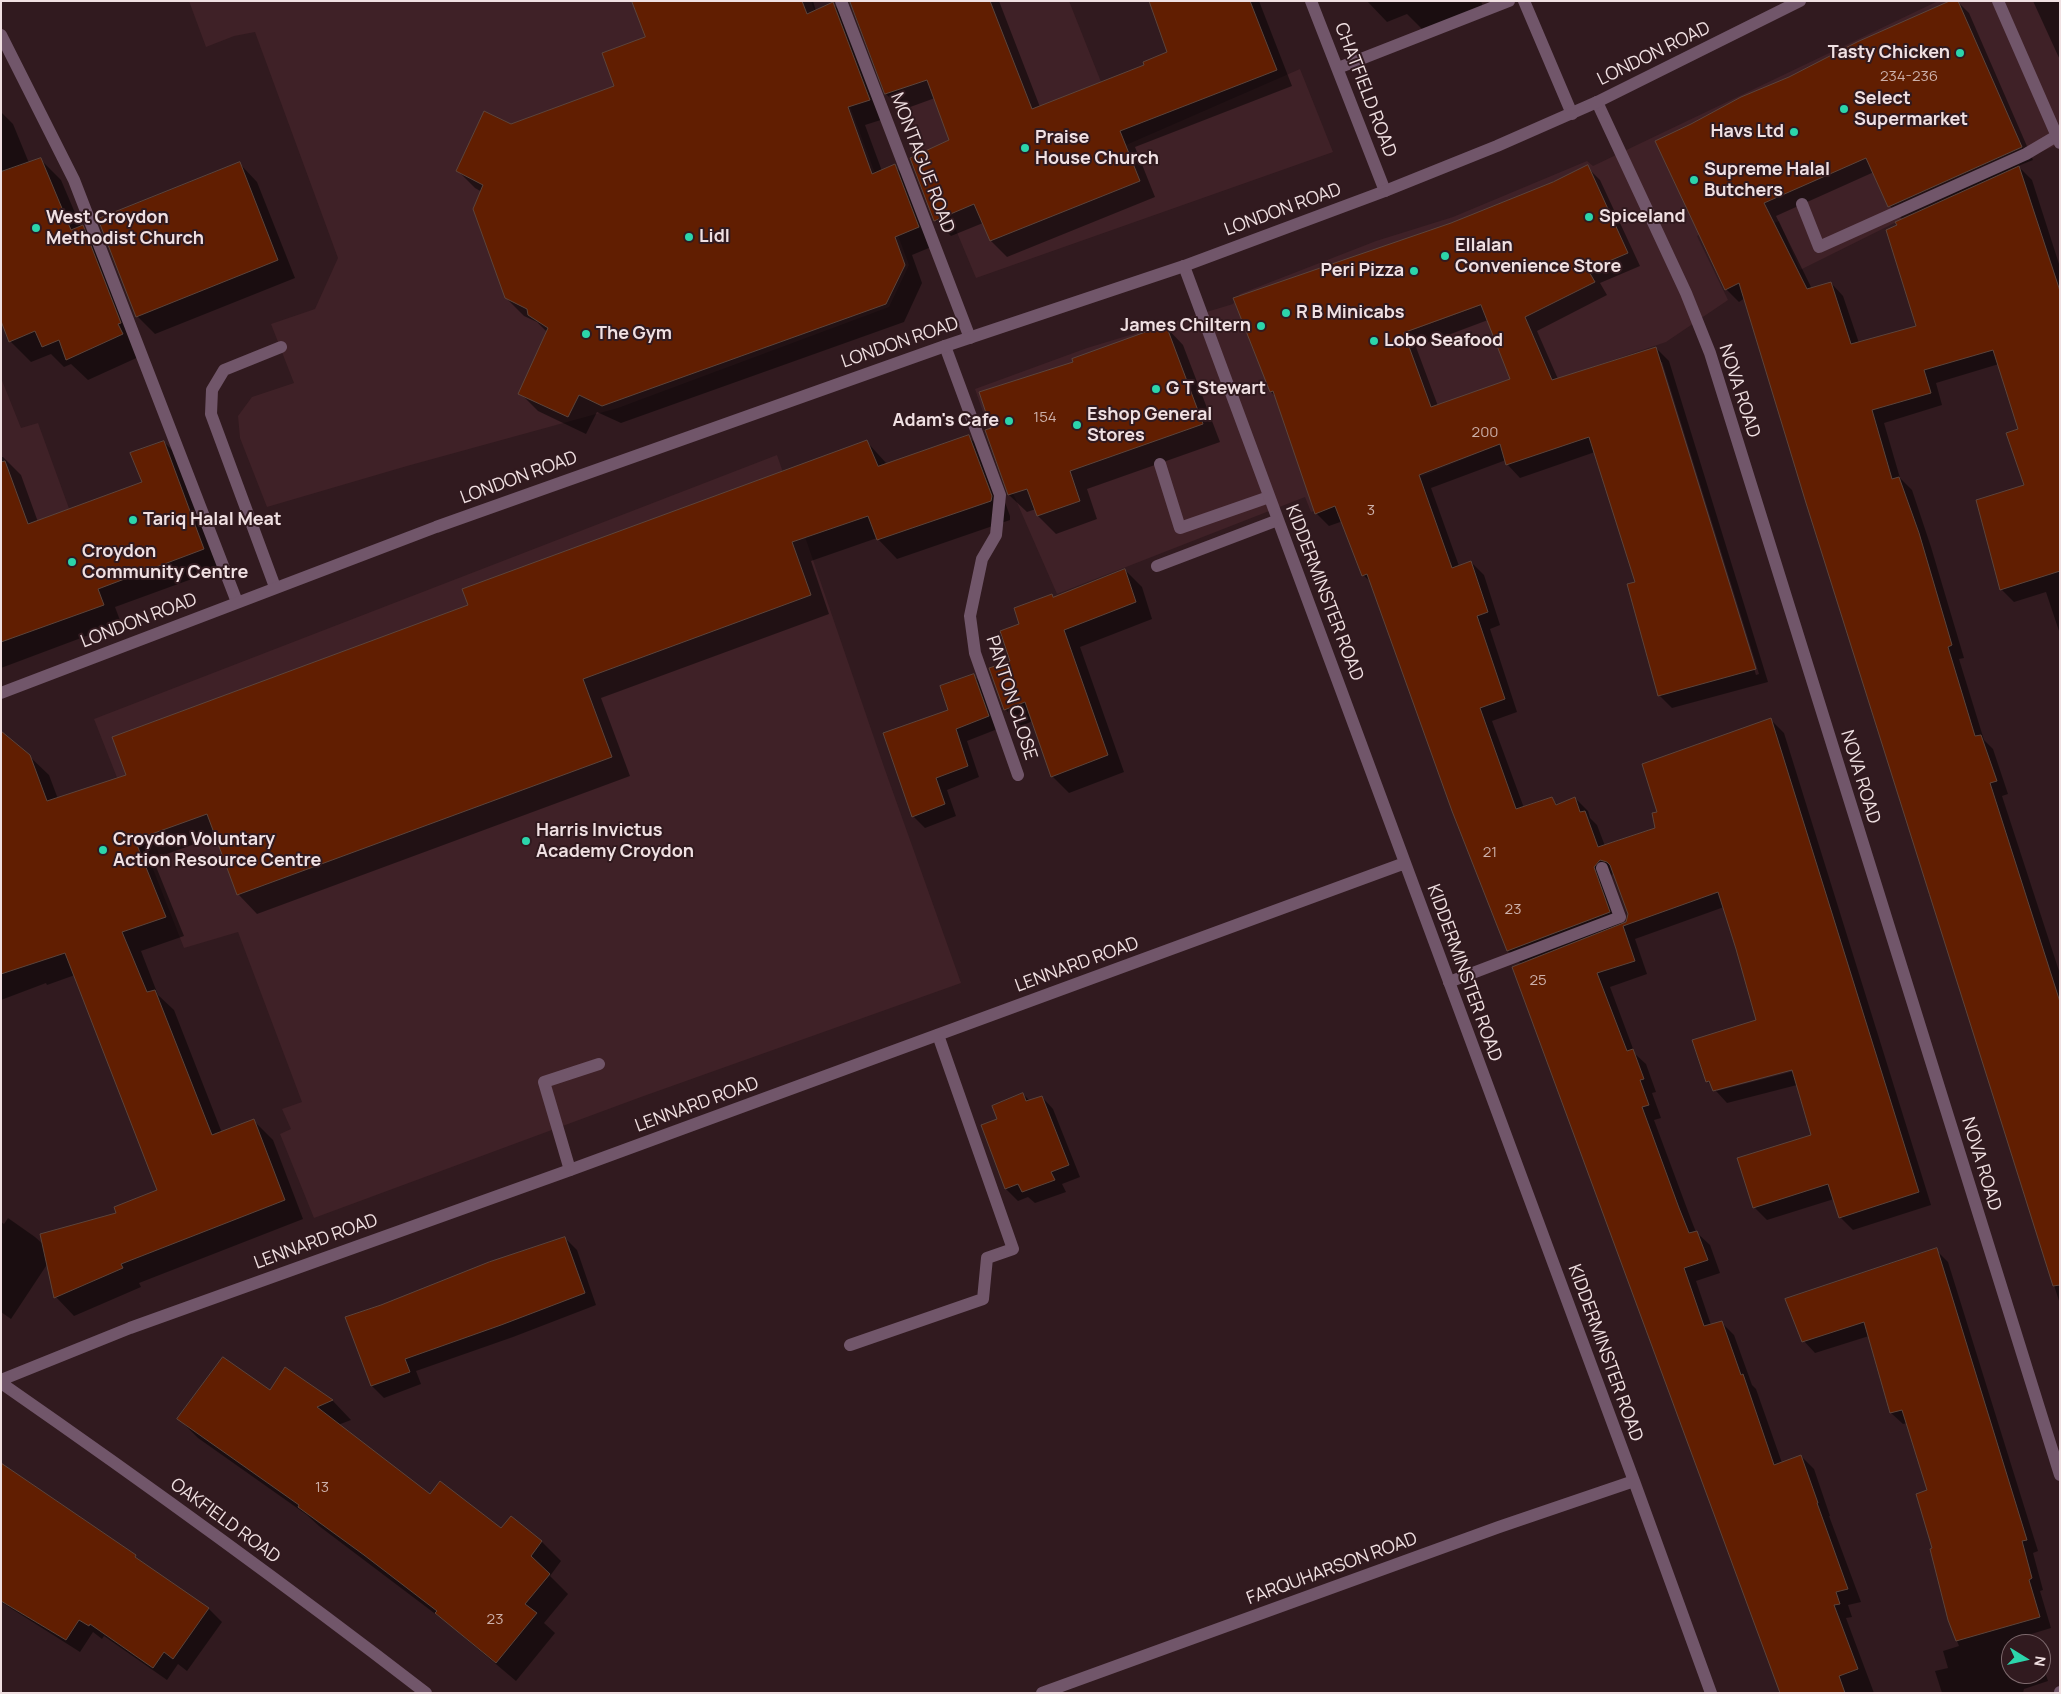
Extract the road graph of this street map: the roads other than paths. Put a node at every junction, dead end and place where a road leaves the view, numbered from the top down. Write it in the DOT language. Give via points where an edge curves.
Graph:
graph roads {
  1 [pos="841,1"];
  2 [pos="1311,1"];
  3 [pos="1509,1"];
  4 [pos="1524,1"];
  5 [pos="1800,1"];
  6 [pos="1998,1"];
  7 [pos="1,35"];
  8 [pos="1338,68"];
  9 [pos="1597,102"];
  10 [pos="1572,114"];
  11 [pos="2059,137"];
  12 [pos="1385,191"];
  13 [pos="1802,204"];
  14 [pos="1184,266"];
  15 [pos="970,338"];
  16 [pos="945,346"];
  17 [pos="281,347"];
  18 [pos="1160,464"];
  19 [pos="1269,497"];
  20 [pos="1278,520"];
  21 [pos="1158,566"];
  22 [pos="275,587"];
  23 [pos="237,602"];
  24 [pos="1,693"];
  25 [pos="1018,775"];
  26 [pos="1405,863"];
  27 [pos="1602,868"];
  28 [pos="1449,982"];
  29 [pos="938,1035"];
  30 [pos="599,1064"];
  31 [pos="570,1170"];
  32 [pos="850,1345"];
  33 [pos="1,1382"];
  34 [pos="2060,1474"];
  35 [pos="1634,1480"];
  36 [pos="426,1693"];
  37 [pos="1042,1693"];
  38 [pos="1711,1693"];
  1 -- 15 [label="street, MONTAGUE ROAD"];
  2 -- 8 [label="street, CHATFIELD ROAD"];
  3 -- 8 [label="street"];
  4 -- 10 [label="street"];
  5 -- 9 [label="street, LONDON ROAD"];
  6 -- 11 [label="street"];
  7 -- 23 [label="street" via="74,180"];
  8 -- 12 [label="street, CHATFIELD ROAD"];
  9 -- 10 [label="street, LONDON ROAD"];
  9 -- 34 [label="street, NOVA ROAD" via="1686,293 1710,353"];
  10 -- 12 [label="street, LONDON ROAD"];
  11 -- 13 [label="street" via="1819,247"];
  12 -- 14 [label="street, LONDON ROAD"];
  14 -- 15 [label="street, LONDON ROAD"];
  14 -- 19 [label="street, KIDDERMINSTER ROAD"];
  15 -- 16 [label="street, LONDON ROAD"];
  16 -- 22 [label="street, LONDON ROAD"];
  16 -- 25 [label="street, PANTON CLOSE" via="1000,495 996,535 982,559 970,616 976,653"];
  17 -- 22 [label="street" via="224,370 212,390 211,414"];
  18 -- 19 [label="street" via="1180,528"];
  19 -- 20 [label="street, KIDDERMINSTER ROAD"];
  20 -- 21 [label="street"];
  20 -- 26 [label="street, KIDDERMINSTER ROAD"];
  22 -- 23 [label="street, LONDON ROAD"];
  23 -- 24 [label="street, LONDON ROAD"];
  26 -- 28 [label="street, KIDDERMINSTER ROAD"];
  26 -- 29 [label="street, LENNARD ROAD"];
  27 -- 28 [label="street" via="1620,917"];
  28 -- 35 [label="street, KIDDERMINSTER ROAD"];
  29 -- 31 [label="street, LENNARD ROAD"];
  29 -- 32 [label="street" via="1013,1249 987,1258 983,1299"];
  30 -- 31 [label="street" via="544,1082"];
  31 -- 33 [label="street, LENNARD ROAD" via="130,1328"];
  33 -- 36 [label="street, OAKFIELD ROAD" via="333,1621"];
  35 -- 37 [label="street, FARQUHARSON ROAD"];
  35 -- 38 [label="street, KIDDERMINSTER ROAD"];
}
